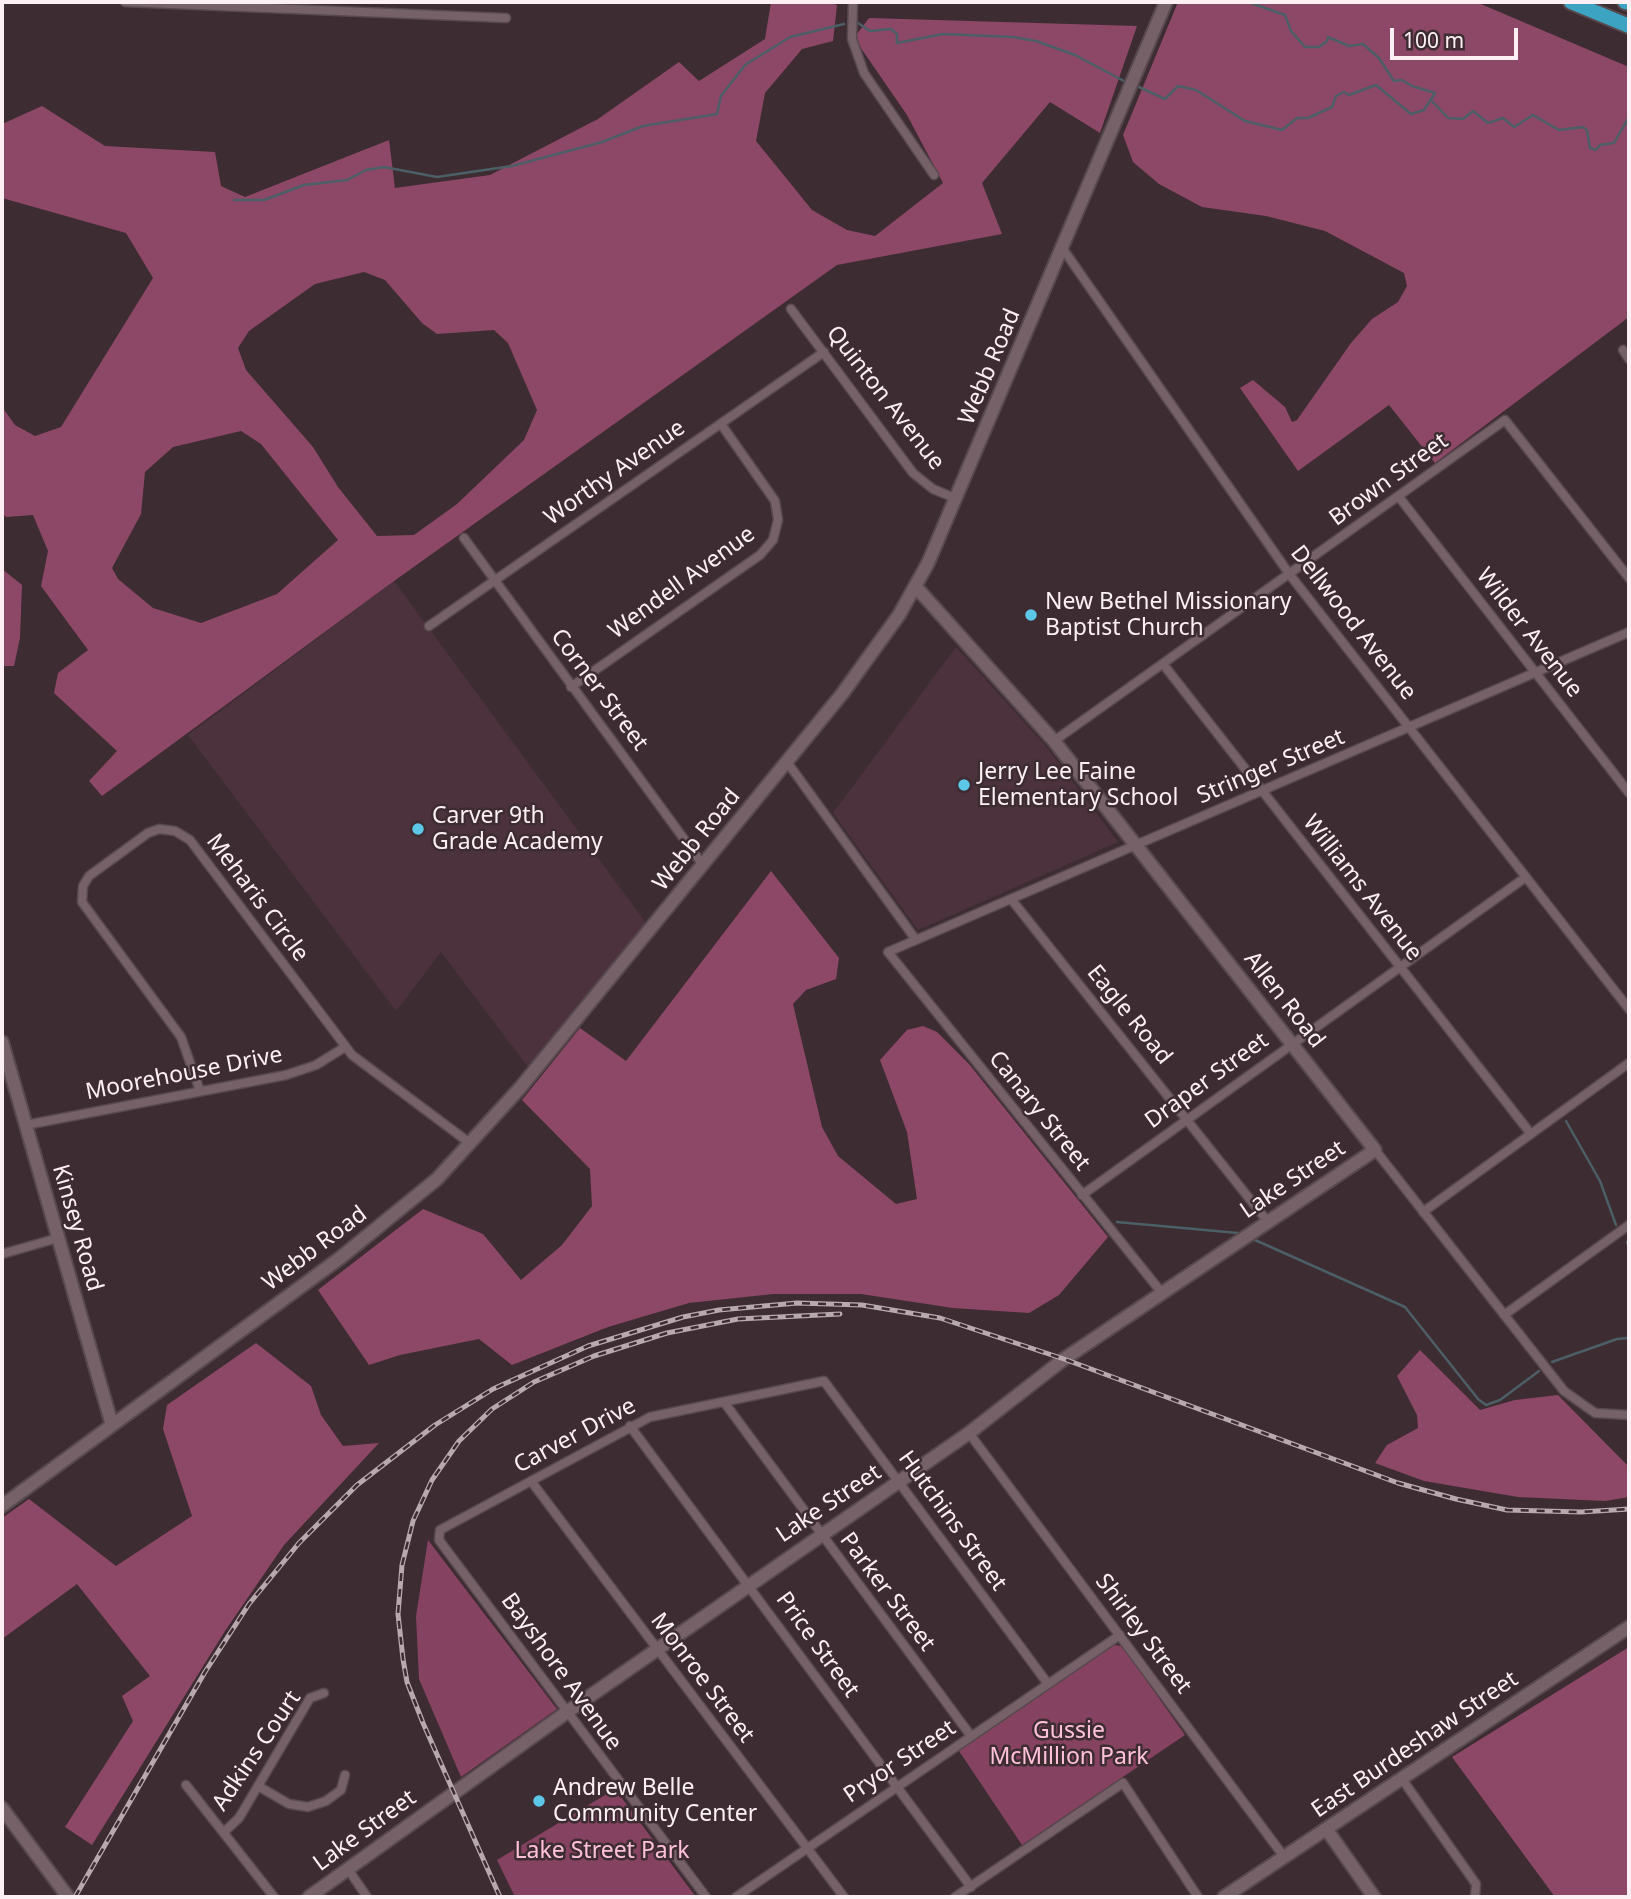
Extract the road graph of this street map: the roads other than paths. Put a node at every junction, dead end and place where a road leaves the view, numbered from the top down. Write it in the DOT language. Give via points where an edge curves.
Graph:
graph roads {
  1 [pos="125,2"];
  2 [pos="388,2"];
  3 [pos="853,2"];
  4 [pos="1166,2"];
  5 [pos="1571,2"];
  6 [pos="388,13"];
  7 [pos="506,18"];
  8 [pos="1629,26"];
  9 [pos="934,175"];
  10 [pos="1063,249"];
  11 [pos="791,309"];
  12 [pos="1623,351"];
  13 [pos="824,352"];
  14 [pos="1629,359"];
  15 [pos="721,424"];
  16 [pos="1399,496"];
  17 [pos="957,499"];
  18 [pos="464,538"];
  19 [pos="1290,575"];
  20 [pos="1629,578"];
  21 [pos="495,580"];
  22 [pos="916,587"];
  23 [pos="429,626"];
  24 [pos="1629,632"];
  25 [pos="1163,664"];
  26 [pos="1536,674"];
  27 [pos="571,687"];
  28 [pos="1410,728"];
  29 [pos="1054,741"];
  30 [pos="787,762"];
  31 [pos="1263,792"];
  32 [pos="1629,793"];
  33 [pos="1136,845"];
  34 [pos="703,865"];
  35 [pos="1526,877"];
  36 [pos="1011,899"];
  37 [pos="916,940"];
  38 [pos="888,952"];
  39 [pos="1400,967"];
  40 [pos="1629,1009"];
  41 [pos="2,1042"];
  42 [pos="1292,1045"];
  43 [pos="345,1047"];
  44 [pos="1629,1063"];
  45 [pos="200,1091"];
  46 [pos="1187,1119"];
  47 [pos="26,1125"];
  48 [pos="1531,1134"];
  49 [pos="471,1144"];
  50 [pos="1375,1150"];
  51 [pos="1082,1195"];
  52 [pos="1423,1212"];
  53 [pos="1268,1222"];
  54 [pos="1629,1225"];
  55 [pos="58,1238"];
  56 [pos="2,1254"];
  57 [pos="1162,1293"];
  58 [pos="1504,1315"];
  59 [pos="824,1381"];
  60 [pos="724,1402"];
  61 [pos="1629,1415"];
  62 [pos="112,1425"];
  63 [pos="631,1426"];
  64 [pos="969,1433"];
  65 [pos="531,1481"];
  66 [pos="899,1481"];
  67 [pos="2,1506"];
  68 [pos="438,1535"];
  69 [pos="821,1535"];
  70 [pos="749,1584"];
  71 [pos="1629,1627"];
  72 [pos="1120,1635"];
  73 [pos="656,1649"];
  74 [pos="1048,1684"];
  75 [pos="324,1693"];
  76 [pos="567,1712"];
  77 [pos="971,1737"];
  78 [pos="345,1775"];
  79 [pos="1402,1779"];
  80 [pos="186,1785"];
  81 [pos="258,1786"];
  82 [pos="897,1787"];
  83 [pos="2,1808"];
  84 [pos="1327,1830"];
  85 [pos="224,1832"];
  86 [pos="807,1849"];
  87 [pos="1285,1858"];
  88 [pos="348,1869"];
  89 [pos="971,1886"];
  90 [pos="1477,1894"];
  91 [pos="68,1897"];
  92 [pos="274,1897"];
  93 [pos="309,1897"];
  94 [pos="367,1897"];
  95 [pos="706,1897"];
  96 [pos="736,1897"];
  97 [pos="844,1897"];
  98 [pos="955,1897"];
  99 [pos="1198,1897"];
  100 [pos="1224,1897"];
  101 [pos="1374,1897"];
  1 -- 6 [label="street"];
  2 -- 6 [label="street"];
  3 -- 9 [label="street" via="852,39 864,73"];
  4 -- 10 [label="street, Webb Road"];
  5 -- 8 [label="highway"];
  6 -- 7 [label="street"];
  10 -- 17 [label="street, Webb Road"];
  10 -- 19 [label="street, Dellwood Avenue"];
  11 -- 13 [label="street, Quinton Avenue"];
  12 -- 14 [label="street"];
  13 -- 15 [label="street, Worthy Avenue"];
  13 -- 17 [label="street, Quinton Avenue" via="913,473 933,489"];
  15 -- 21 [label="street, Worthy Avenue"];
  15 -- 27 [label="street, Wendell Avenue" via="775,501 778,520 773,540 760,555"];
  16 -- 19 [label="street, Brown Street"];
  16 -- 20 [label="street, Brown Street" via="1505,420"];
  16 -- 26 [label="street, Wilder Avenue"];
  17 -- 22 [label="street, Webb Road"];
  18 -- 21 [label="street, Corner Street"];
  19 -- 25 [label="street, Brown Street"];
  19 -- 28 [label="street, Dellwood Avenue"];
  21 -- 23 [label="street, Worthy Avenue"];
  21 -- 27 [label="street, Corner Street"];
  22 -- 29 [label="street, Allen Road"];
  22 -- 30 [label="street, Webb Road" via="864,664"];
  24 -- 26 [label="street, Stringer Street"];
  25 -- 29 [label="street, Brown Street"];
  25 -- 31 [label="street, Williams Avenue"];
  26 -- 28 [label="street, Stringer Street"];
  26 -- 32 [label="street, Wilder Avenue"];
  27 -- 34 [label="street, Corner Street"];
  28 -- 31 [label="street, Stringer Street"];
  28 -- 35 [label="street, Dellwood Avenue"];
  29 -- 33 [label="street, Allen Road"];
  30 -- 34 [label="street, Webb Road"];
  30 -- 37 [label="street"];
  31 -- 33 [label="street, Stringer Street"];
  31 -- 39 [label="street, Williams Avenue"];
  33 -- 36 [label="street, Stringer Street"];
  33 -- 42 [label="street, Allen Road"];
  34 -- 49 [label="street, Webb Road"];
  35 -- 39 [label="street, Draper Street"];
  35 -- 40 [label="street, Dellwood Avenue"];
  36 -- 37 [label="street, Stringer Street"];
  36 -- 46 [label="street, Eagle Road"];
  37 -- 38 [label="street, Stringer Street"];
  38 -- 51 [label="street, Canary Street"];
  39 -- 42 [label="street, Draper Street"];
  39 -- 48 [label="street, Williams Avenue"];
  41 -- 47 [label="street, Kinsey Road"];
  42 -- 46 [label="street, Draper Street"];
  42 -- 50 [label="street, Allen Road"];
  43 -- 45 [label="street, Moorehouse Drive" via="303,1070"];
  43 -- 45 [label="street, Meharis Circle" via="190,840 176,831 153,831 89,876 82,902 181,1037"];
  43 -- 49 [label="street, Meharis Circle"];
  44 -- 48 [label="street"];
  45 -- 47 [label="street, Moorehouse Drive"];
  46 -- 51 [label="street, Draper Street"];
  46 -- 53 [label="street, Eagle Road"];
  47 -- 55 [label="street, Kinsey Road"];
  48 -- 52 [label="street"];
  49 -- 62 [label="street, Webb Road" via="390,1220"];
  50 -- 52 [label="street, Allen Road"];
  50 -- 53 [label="street, Lake Street"];
  51 -- 57 [label="street, Canary Street"];
  52 -- 58 [label="street, Allen Road"];
  53 -- 57 [label="street, Lake Street"];
  54 -- 58 [label="street"];
  55 -- 56 [label="street"];
  55 -- 62 [label="street, Kinsey Road"];
  57 -- 64 [label="street, Lake Street" via="1064,1359"];
  58 -- 61 [label="street, Allen Road" via="1574,1401 1595,1413"];
  59 -- 60 [label="street, Carver Drive"];
  59 -- 66 [label="street, Hutchins Street"];
  60 -- 63 [label="street, Carver Drive" via="650,1417"];
  60 -- 69 [label="street, Parker Street"];
  62 -- 67 [label="street, Webb Road"];
  63 -- 65 [label="street, Carver Drive"];
  63 -- 70 [label="street, Price Street"];
  64 -- 66 [label="street, Lake Street"];
  64 -- 72 [label="street, Shirley Street"];
  65 -- 68 [label="street, Carver Drive"];
  65 -- 73 [label="street, Monroe Street"];
  66 -- 69 [label="street, Lake Street"];
  66 -- 74 [label="street, Hutchins Street"];
  68 -- 76 [label="street, Bayshore Avenue"];
  69 -- 70 [label="street, Lake Street"];
  69 -- 77 [label="street, Parker Street"];
  70 -- 73 [label="street, Lake Street"];
  70 -- 82 [label="street, Price Street"];
  71 -- 79 [label="street, East Burdeshaw Street"];
  72 -- 74 [label="street, Pryor Street"];
  72 -- 87 [label="street, Shirley Street"];
  73 -- 76 [label="street, Lake Street"];
  73 -- 86 [label="street, Monroe Street"];
  74 -- 77 [label="street, Pryor Street"];
  75 -- 81 [label="street, Adkins Court" via="310,1698"];
  76 -- 88 [label="street, Lake Street"];
  76 -- 95 [label="street, Bayshore Avenue"];
  77 -- 82 [label="street, Pryor Street"];
  78 -- 81 [label="street" via="341,1790 308,1807 289,1804"];
  79 -- 84 [label="street, East Burdeshaw Street"];
  79 -- 90 [label="street" via="1476,1884"];
  80 -- 85 [label="street"];
  81 -- 85 [label="street, Adkins Court" via="239,1818"];
  82 -- 86 [label="street, Pryor Street"];
  82 -- 89 [label="street, Price Street"];
  83 -- 91 [label="street"];
  84 -- 87 [label="street, East Burdeshaw Street"];
  84 -- 101 [label="street"];
  85 -- 92 [label="street"];
  86 -- 96 [label="street, Pryor Street"];
  86 -- 97 [label="street, Monroe Street"];
  87 -- 100 [label="street, East Burdeshaw Street"];
  88 -- 93 [label="street, Lake Street"];
  88 -- 94 [label="street"];
  89 -- 98 [label="street"];
  89 -- 99 [label="street" via="1124,1783"];
}
